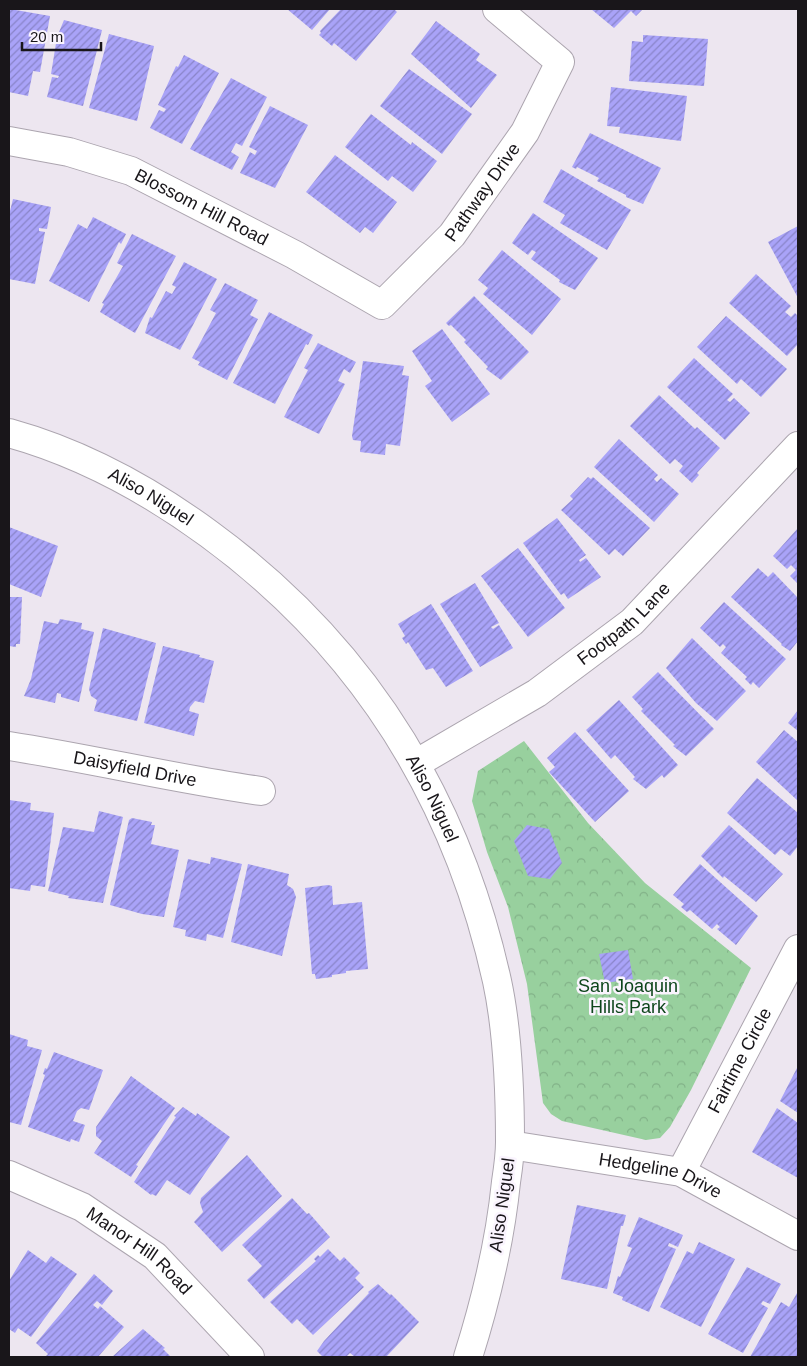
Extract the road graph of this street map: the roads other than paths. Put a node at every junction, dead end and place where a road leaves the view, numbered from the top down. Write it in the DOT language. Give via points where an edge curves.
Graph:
graph roads {
  1 [pos="497,9"];
  2 [pos="9,142"];
  3 [pos="382,305"];
  4 [pos="9,433"];
  5 [pos="798,446"];
  6 [pos="9,746"];
  7 [pos="417,763"];
  8 [pos="261,791"];
  9 [pos="798,949"];
  10 [pos="510,1145"];
  11 [pos="681,1172"];
  12 [pos="9,1175"];
  13 [pos="798,1236"];
  14 [pos="250,1357"];
  15 [pos="468,1357"];
  1 -- 3 [label="street, Pathway Drive" via="560,62 524,132 452,236"];
  2 -- 3 [label="street, Blossom Hill Road" via="69,152 131,171 295,255"];
  4 -- 7 [label="street, Aliso Niguel" via="94,465 177,510 246,561 318,628 372,694"];
  5 -- 7 [label="street, Footpath Lane" via="632,622 537,693"];
  6 -- 8 [label="street, Daisyfield Drive" via="187,781"];
  7 -- 10 [label="street, Aliso Niguel" via="453,838 480,915 497,983 506,1049"];
  9 -- 11 [label="street, Fairtime Circle"];
  10 -- 11 [label="street, Hedgeline Drive"];
  10 -- 15 [label="street, Aliso Niguel" via="502,1219 484,1307"];
  11 -- 13 [label="street, Hedgeline Drive"];
  12 -- 14 [label="street, Manor Hill Road" via="82,1207 155,1256"];
}
